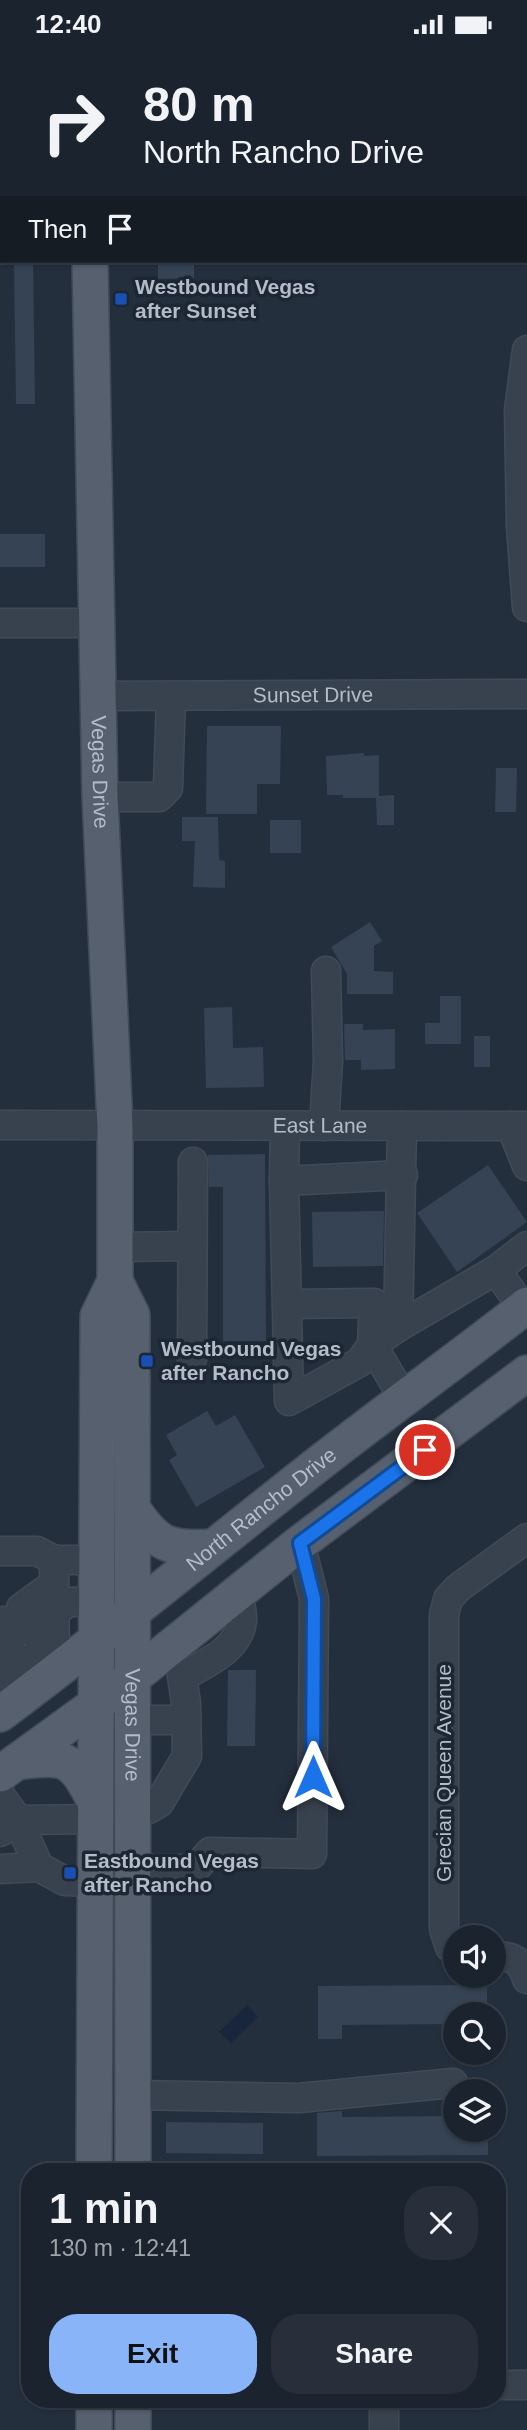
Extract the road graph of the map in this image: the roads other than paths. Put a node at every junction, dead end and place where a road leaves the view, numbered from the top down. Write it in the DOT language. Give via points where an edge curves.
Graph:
graph roads {
  1 [pos="90,263"];
  2 [pos="527,350"];
  3 [pos="527,607"];
  4 [pos="0,623"];
  5 [pos="97,623"];
  6 [pos="527,694"];
  7 [pos="98,696"];
  8 [pos="172,696"];
  9 [pos="100,797"];
  10 [pos="326,971"];
  11 [pos="0,1125"];
  12 [pos="115,1126"];
  13 [pos="285,1126"];
  14 [pos="324,1126"];
  15 [pos="402,1126"];
  16 [pos="519,1126"];
  17 [pos="193,1162"];
  18 [pos="527,1166"];
  19 [pos="403,1175"];
  20 [pos="284,1181"];
  21 [pos="192,1246"];
  22 [pos="527,1246"];
  23 [pos="115,1247"];
  24 [pos="496,1270"];
  25 [pos="115,1281"];
  26 [pos="287,1304"];
  27 [pos="525,1307"];
  28 [pos="398,1327"];
  29 [pos="372,1345"];
  30 [pos="192,1359"];
  31 [pos="527,1373"];
  32 [pos="404,1397"];
  33 [pos="132,1507"];
  34 [pos="527,1538"];
  35 [pos="300,1543"];
  36 [pos="212,1547"];
  37 [pos="0,1551"];
  38 [pos="97,1560"];
  39 [pos="54,1585"];
  40 [pos="96,1602"];
  41 [pos="132,1614"];
  42 [pos="10,1630"];
  43 [pos="96,1642"];
  44 [pos="55,1657"];
  45 [pos="173,1664"];
  46 [pos="132,1678"];
  47 [pos="0,1683"];
  48 [pos="96,1705"];
  49 [pos="0,1714"];
  50 [pos="132,1720"];
  51 [pos="186,1720"];
  52 [pos="8,1768"];
  53 [pos="0,1795"];
  54 [pos="95,1811"];
  55 [pos="132,1813"];
  56 [pos="9,1826"];
  57 [pos="40,1867"];
  58 [pos="0,1868"];
  59 [pos="132,1869"];
  60 [pos="94,1882"];
  61 [pos="444,1925"];
  62 [pos="506,1956"];
  63 [pos="525,1972"];
  64 [pos="443,2084"];
  65 [pos="134,2095"];
  66 [pos="94,2163"];
  67 [pos="134,2163"];
  68 [pos="506,2385"];
  69 [pos="527,2385"];
  70 [pos="94,2408"];
  71 [pos="133,2408"];
  72 [pos="384,2408"];
  73 [pos="94,2430"];
  74 [pos="133,2430"];
  75 [pos="384,2430"];
  1 -- 5 [label="main road, Vegas Drive"];
  2 -- 3 [label="street" via="519,410"];
  4 -- 5 [label="street"];
  5 -- 7 [label="main road, Vegas Drive"];
  6 -- 8 [label="street, Sunset Drive"];
  7 -- 8 [label="street, Sunset Drive"];
  7 -- 9 [label="main road, Vegas Drive"];
  8 -- 9 [label="street" via="168,788 159,797"];
  9 -- 12 [label="main road, Vegas Drive"];
  10 -- 14 [label="street"];
  11 -- 12 [label="street, East Lane"];
  12 -- 13 [label="street, East Lane"];
  12 -- 23 [label="main road, Vegas Drive"];
  13 -- 14 [label="street, East Lane"];
  13 -- 20 [label="street"];
  14 -- 15 [label="street, East Lane"];
  15 -- 16 [label="street, East Lane"];
  15 -- 19 [label="street"];
  16 -- 18 [label="street"];
  17 -- 21 [label="street"];
  19 -- 20 [label="street"];
  19 -- 28 [label="street"];
  20 -- 26 [label="street"];
  21 -- 23 [label="street"];
  21 -- 30 [label="street"];
  22 -- 24 [label="street"];
  23 -- 25 [label="main road, Vegas Drive"];
  24 -- 27 [label="street"];
  24 -- 28 [label="street"];
  25 -- 33 [label="main road, Vegas Drive" via="132,1315"];
  25 -- 38 [label="main road, Vegas Drive" via="98,1316"];
  26 -- 29 [label="street" via="374,1303"];
  26 -- 29 [label="street" via="289,1401 360,1362"];
  27 -- 32 [label="main road, North Rancho Drive"];
  28 -- 29 [label="street"];
  29 -- 32 [label="street"];
  31 -- 35 [label="main road"];
  32 -- 36 [label="main road, North Rancho Drive"];
  33 -- 36 [label="main road" via="165,1543"];
  33 -- 41 [label="main road, Vegas Drive"];
  34 -- 61 [label="street, Grecian Queen Avenue" via="458,1588 448,1599 444,1615"];
  35 -- 45 [label="main road" via="238,1593"];
  35 -- 59 [label="street" via="314,1599 312,1854 210,1852 195,1870"];
  36 -- 41 [label="main road, North Rancho Drive"];
  37 -- 39 [label="street" via="37,1551"];
  38 -- 39 [label="street"];
  38 -- 40 [label="main road, Vegas Drive"];
  39 -- 40 [label="street" via="69,1602"];
  39 -- 42 [label="street"];
  39 -- 44 [label="street"];
  40 -- 43 [label="main road, Vegas Drive"];
  41 -- 43 [label="main road, North Rancho Drive"];
  41 -- 46 [label="main road, Vegas Drive"];
  43 -- 44 [label="main road, North Rancho Drive"];
  43 -- 48 [label="main road, Vegas Drive"];
  44 -- 47 [label="street"];
  44 -- 49 [label="main road, North Rancho Drive"];
  45 -- 46 [label="main road"];
  45 -- 51 [label="street"];
  46 -- 48 [label="main road"];
  46 -- 50 [label="main road, Vegas Drive"];
  48 -- 52 [label="main road"];
  48 -- 54 [label="main road, Vegas Drive"];
  50 -- 51 [label="street"];
  50 -- 55 [label="main road, Vegas Drive"];
  51 -- 55 [label="street" via="187,1756 170,1786 159,1803"];
  52 -- 54 [label="main road" via="62,1760 84,1780"];
  53 -- 56 [label="street"];
  54 -- 56 [label="street"];
  54 -- 60 [label="main road, Vegas Drive"];
  55 -- 59 [label="main road, Vegas Drive"];
  56 -- 57 [label="street"];
  57 -- 58 [label="street"];
  57 -- 60 [label="street" via="65,1881"];
  59 -- 65 [label="main road, Vegas Drive"];
  60 -- 66 [label="main road, Vegas Drive"];
  62 -- 63 [label="street"];
  64 -- 65 [label="street" via="299,2098"];
  65 -- 67 [label="main road, Vegas Drive"];
  68 -- 69 [label="street"];
  70 -- 73 [label="main road"];
  71 -- 74 [label="main road"];
  72 -- 75 [label="street"];
}
